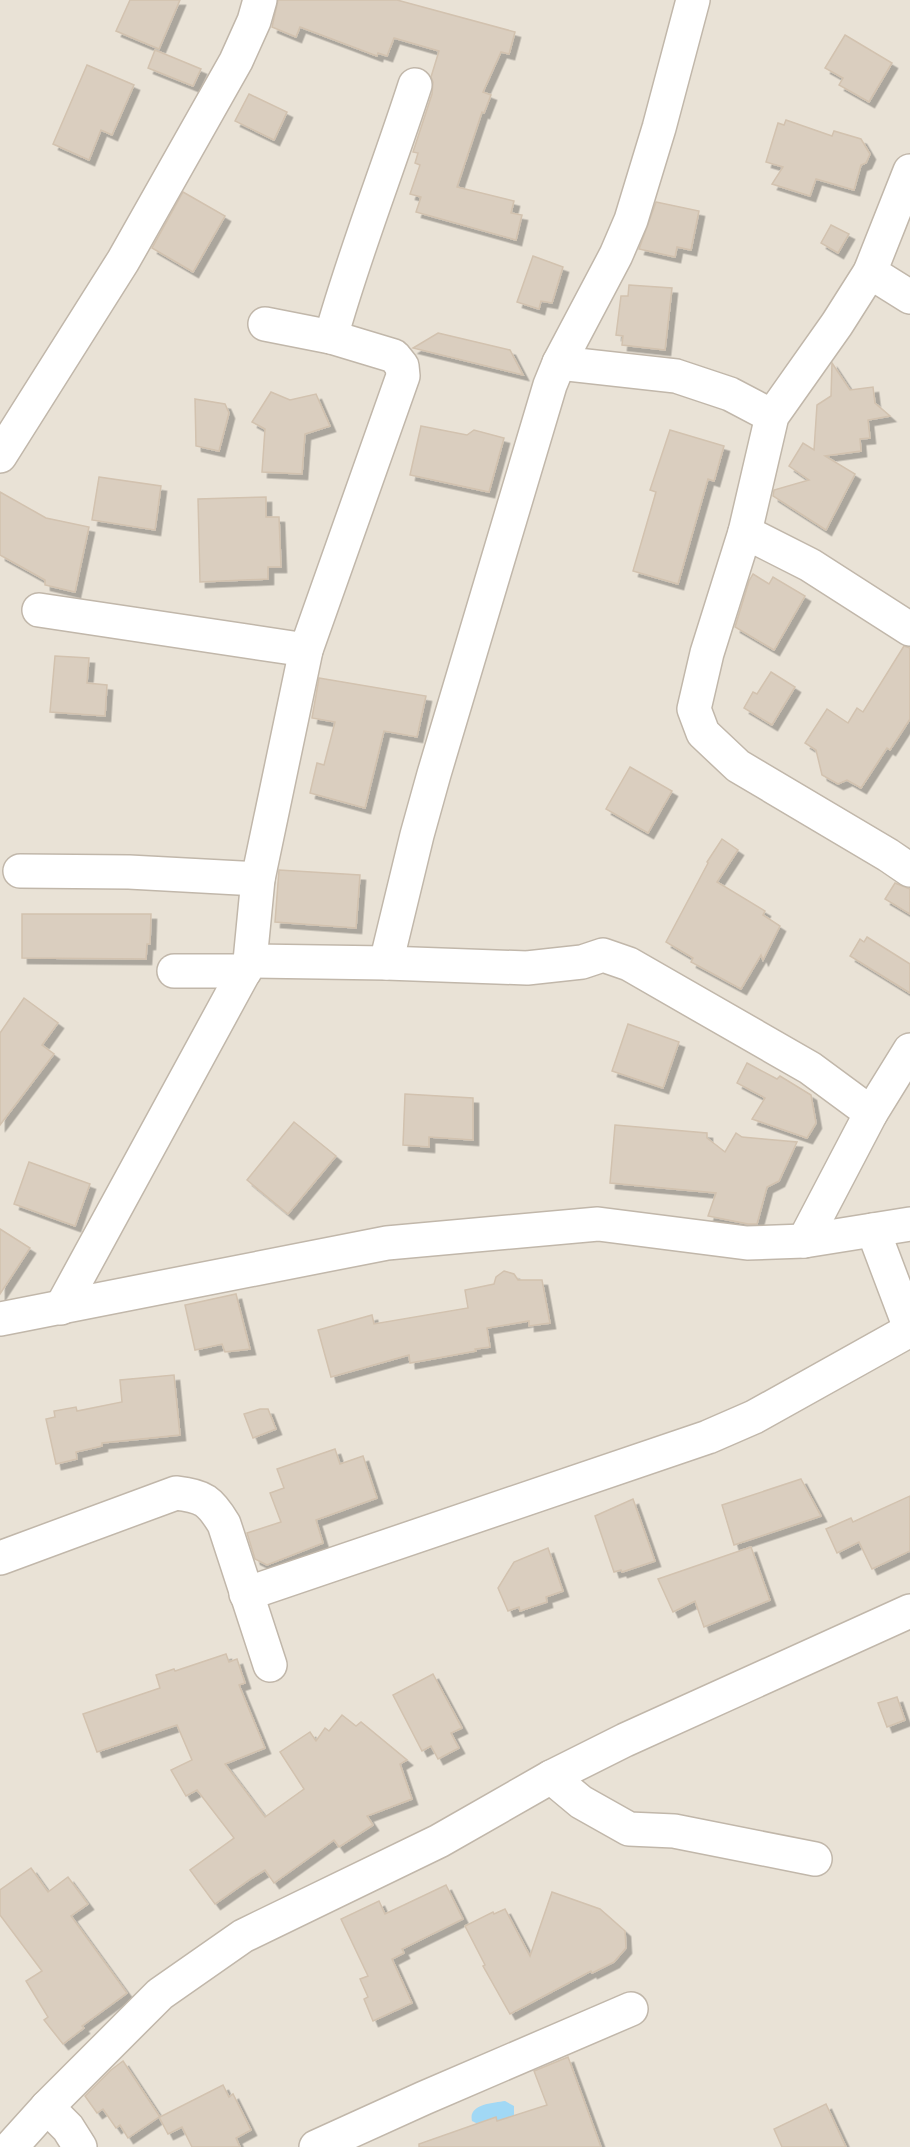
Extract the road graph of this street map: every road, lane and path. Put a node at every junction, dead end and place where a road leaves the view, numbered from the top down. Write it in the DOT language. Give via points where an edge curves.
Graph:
graph roads {
  1 [pos="260,0"];
  2 [pos="693,0"];
  3 [pos="415,85"];
  4 [pos="910,171"];
  5 [pos="870,272"];
  6 [pos="910,297"];
  7 [pos="266,324"];
  8 [pos="331,337"];
  9 [pos="559,363"];
  10 [pos="772,417"];
  11 [pos="0,456"];
  12 [pos="745,532"];
  13 [pos="39,610"];
  14 [pos="910,629"];
  15 [pos="306,650"];
  16 [pos="910,870"];
  17 [pos="20,871"];
  18 [pos="258,879"];
  19 [pos="386,963"];
  20 [pos="248,966"];
  21 [pos="174,971"];
  22 [pos="910,1050"];
  23 [pos="871,1113"];
  24 [pos="910,1224"];
  25 [pos="873,1230"];
  26 [pos="804,1241"];
  27 [pos="61,1308"];
  28 [pos="0,1319"];
  29 [pos="910,1329"];
  30 [pos="0,1558"];
  31 [pos="246,1594"];
  32 [pos="910,1611"];
  33 [pos="270,1665"];
  34 [pos="551,1777"];
  35 [pos="815,1859"];
  36 [pos="632,2009"];
  37 [pos="47,2108"];
  38 [pos="11,2147"];
  39 [pos="80,2147"];
  40 [pos="316,2147"];
  1 -- 11 [label="street" via="236,61 140,231"];
  2 -- 9 [label="street" via="631,220"];
  3 -- 8 [label="street"];
  4 -- 5 [label="street"];
  5 -- 6 [label="street"];
  5 -- 10 [label="street"];
  7 -- 8 [label="street"];
  8 -- 15 [label="street" via="393,356 402,366 403,376"];
  9 -- 10 [label="street" via="676,376 730,394"];
  9 -- 19 [label="street" via="434,774"];
  10 -- 12 [label="street"];
  12 -- 14 [label="street" via="810,565"];
  12 -- 16 [label="street" via="707,653 694,709 703,733 738,766"];
  13 -- 15 [label="street"];
  15 -- 18 [label="street"];
  17 -- 18 [label="street"];
  18 -- 20 [label="street"];
  19 -- 20 [label="street"];
  19 -- 23 [label="street" via="527,968 582,962 603,955 629,964 810,1068"];
  20 -- 21 [label="street"];
  20 -- 27 [label="street"];
  22 -- 23 [label="street"];
  23 -- 26 [label="street"];
  24 -- 25 [label="street"];
  25 -- 26 [label="street"];
  25 -- 29 [label="street"];
  26 -- 27 [label="street" via="747,1243 598,1224 387,1243"];
  27 -- 28 [label="street"];
  29 -- 31 [label="street" via="754,1417 708,1437"];
  30 -- 31 [label="street" via="176,1493 196,1495 212,1504 224,1524"];
  31 -- 33 [label="street"];
  32 -- 34 [label="street"];
  34 -- 35 [label="street" via="580,1802 629,1829 674,1831"];
  34 -- 37 [label="street" via="439,1841 243,1936 160,1994"];
  36 -- 40 [label="street"];
  37 -- 38 [label="street"];
  37 -- 39 [label="street" via="68,2128"];
}
